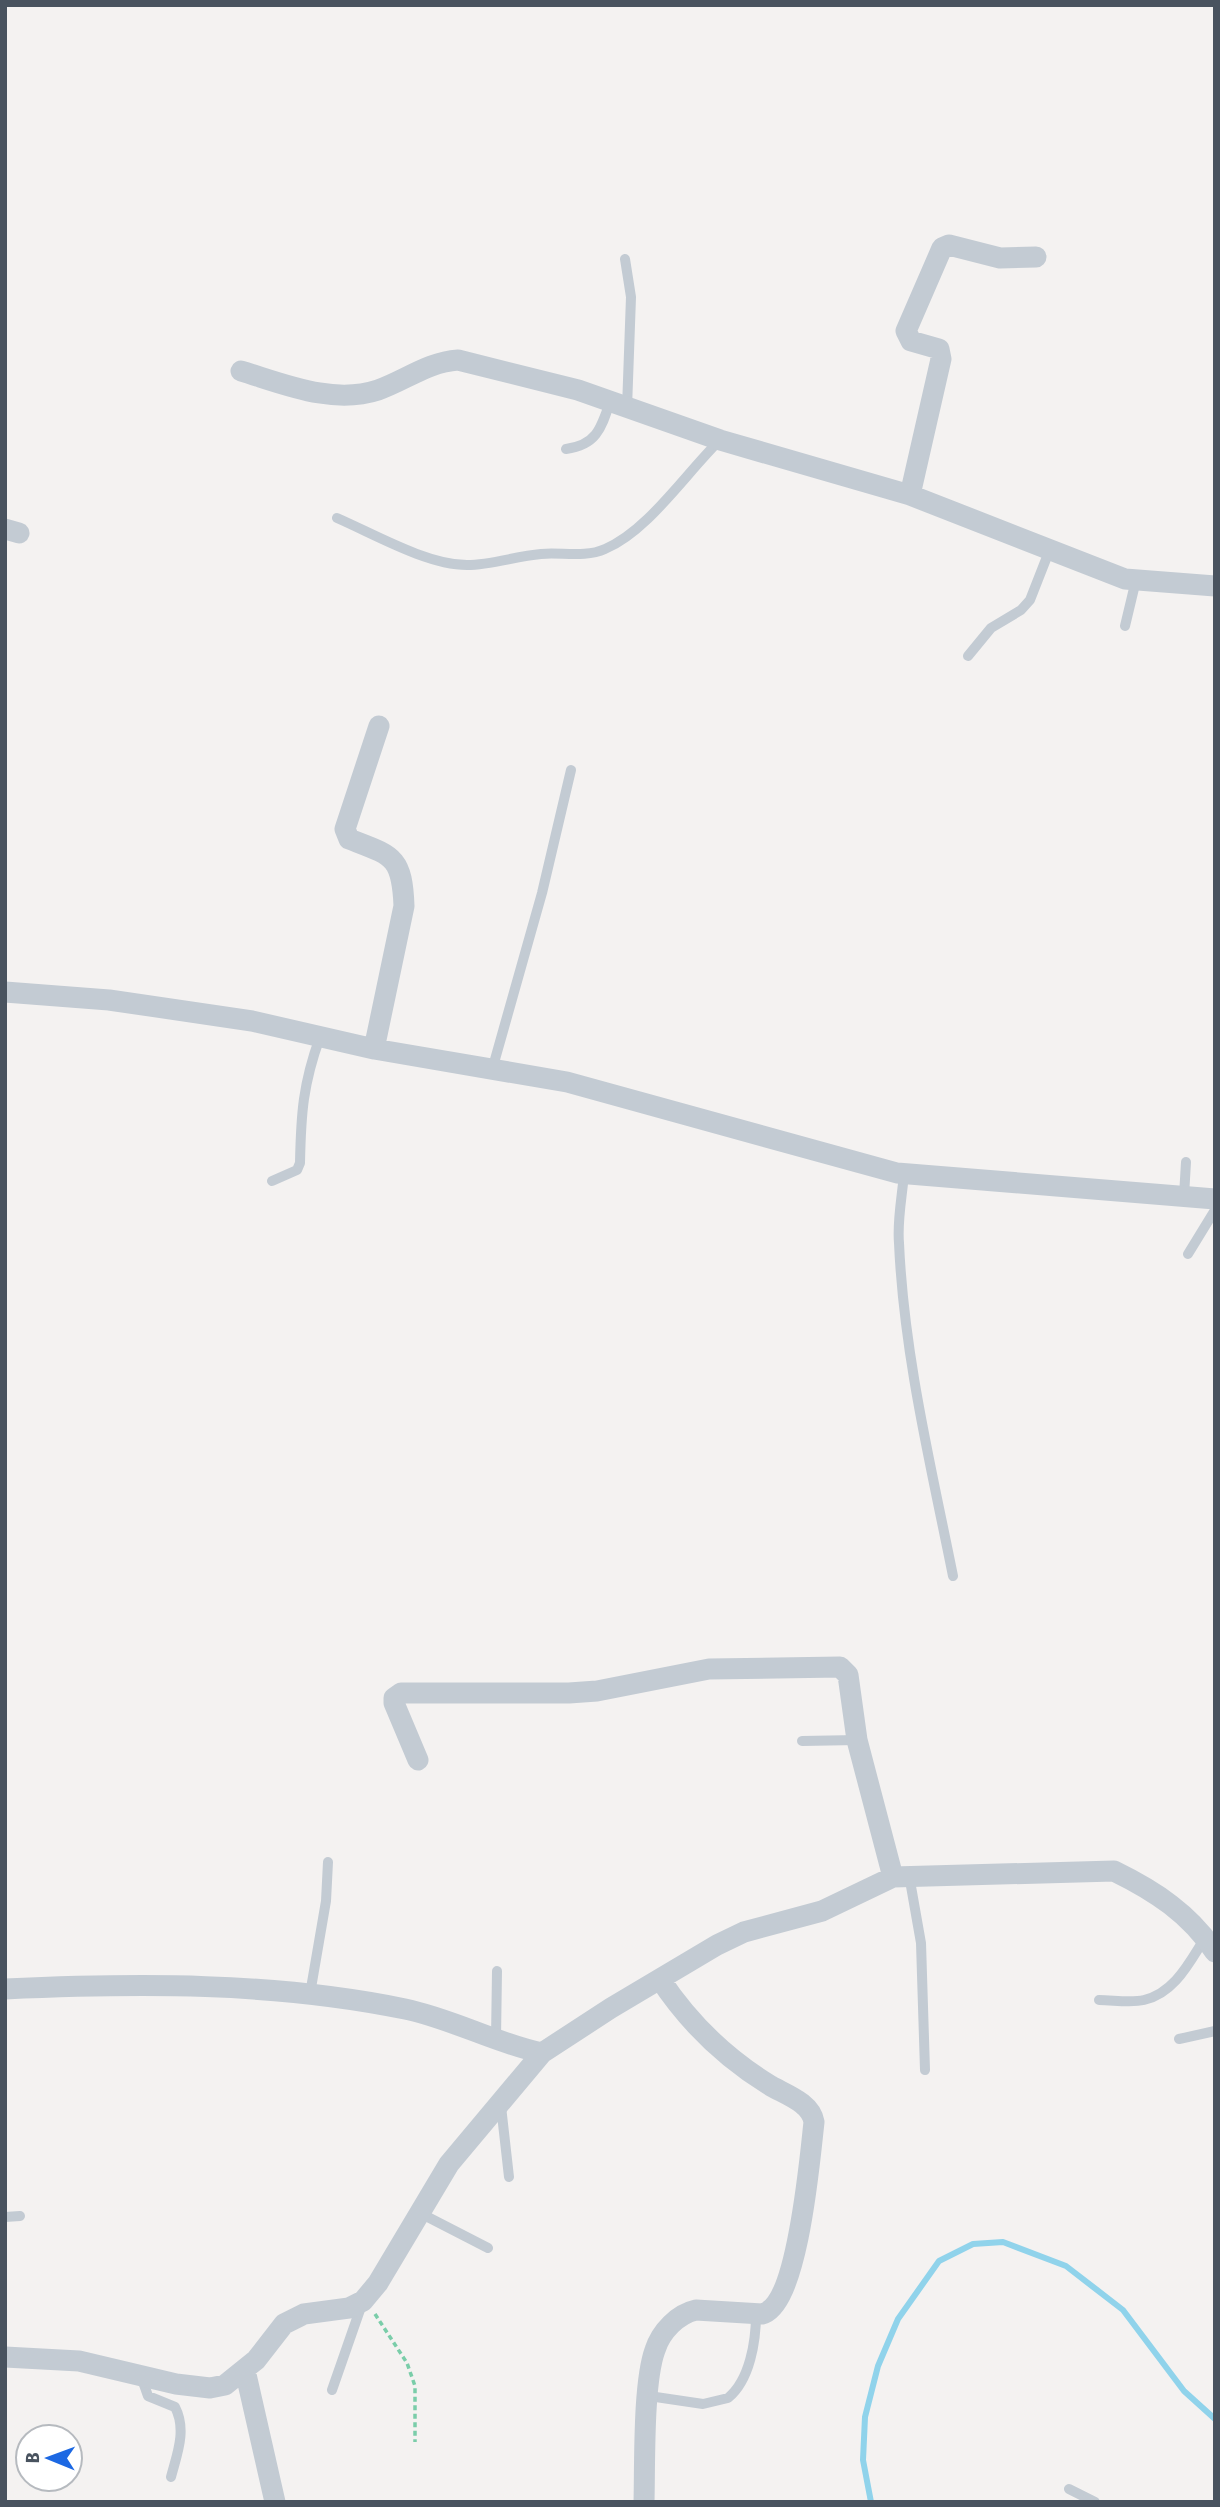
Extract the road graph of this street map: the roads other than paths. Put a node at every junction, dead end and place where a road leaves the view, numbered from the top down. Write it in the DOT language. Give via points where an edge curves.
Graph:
graph roads {
  1 [pos="1036,257"];
  2 [pos="625,260"];
  3 [pos="241,371"];
  4 [pos="619,405"];
  5 [pos="720,440"];
  6 [pos="565,449"];
  7 [pos="910,495"];
  8 [pos="337,518"];
  9 [pos="1050,549"];
  10 [pos="1136,580"];
  11 [pos="1215,586"];
  12 [pos="1125,626"];
  13 [pos="968,656"];
  14 [pos="379,726"];
  15 [pos="570,770"];
  16 [pos="5,992"];
  17 [pos="320,1037"];
  18 [pos="373,1049"];
  19 [pos="492,1070"];
  20 [pos="1186,1162"];
  21 [pos="904,1174"];
  22 [pos="272,1181"];
  23 [pos="1184,1196"];
  24 [pos="1215,1199"];
  25 [pos="1215,1210"];
  26 [pos="1188,1254"];
  27 [pos="953,1576"];
  28 [pos="857,1740"];
  29 [pos="802,1741"];
  30 [pos="418,1760"];
  31 [pos="328,1862"];
  32 [pos="901,1876"];
  33 [pos="1210,1945"];
  34 [pos="497,1971"];
  35 [pos="660,1979"];
  36 [pos="5,1989"];
  37 [pos="310,1994"];
  38 [pos="1099,2000"];
  39 [pos="1215,2031"];
  40 [pos="496,2039"];
  41 [pos="1179,2039"];
  42 [pos="542,2053"];
  43 [pos="925,2070"];
  44 [pos="501,2099"];
  45 [pos="509,2177"];
  46 [pos="418,2213"];
  47 [pos="20,2216"];
  48 [pos="5,2217"];
  49 [pos="488,2248"];
  50 [pos="365,2299"];
  51 [pos="756,2314"];
  52 [pos="5,2357"];
  53 [pos="245,2370"];
  54 [pos="141,2376"];
  55 [pos="332,2390"];
  56 [pos="649,2396"];
  57 [pos="171,2477"];
  58 [pos="1069,2489"];
  59 [pos="275,2502"];
  60 [pos="644,2502"];
  61 [pos="1095,2502"];
  1 -- 7 [label="street" via="1006,259 949,245 942,248 906,331 911,341 939,349 941,359"];
  2 -- 4 [label="lane" via="631,297"];
  3 -- 4 [label="street" via="340,396 377,390 442,361 458,360"];
  4 -- 5 [label="street"];
  4 -- 6 [label="lane" via="591,442"];
  5 -- 7 [label="street"];
  5 -- 8 [label="lane" via="687,472 658,511 604,550 464,565 432,558"];
  7 -- 9 [label="street"];
  9 -- 10 [label="street"];
  9 -- 13 [label="lane" via="1030,600 992,628"];
  10 -- 11 [label="street"];
  10 -- 12 [label="lane"];
  14 -- 18 [label="street" via="345,829 349,839 394,860 404,891"];
  15 -- 19 [label="lane" via="542,893"];
  16 -- 17 [label="street" via="175,1009"];
  17 -- 18 [label="street"];
  17 -- 22 [label="lane" via="301,1102 300,1163 297,1170"];
  18 -- 19 [label="street"];
  19 -- 21 [label="street" via="567,1082"];
  20 -- 23 [label="lane"];
  21 -- 23 [label="street"];
  21 -- 27 [label="lane" via="898,1240 907,1330"];
  23 -- 24 [label="street"];
  25 -- 26 [label="lane"];
  28 -- 29 [label="lane"];
  28 -- 30 [label="street" via="848,1675 840,1667 709,1669 597,1691 401,1693 394,1703"];
  28 -- 32 [label="street"];
  31 -- 37 [label="lane"];
  32 -- 33 [label="street" via="1114,1871 1191,1919"];
  32 -- 35 [label="street" via="822,1911 744,1932"];
  32 -- 43 [label="lane" via="920,1943"];
  33 -- 38 [label="lane" via="1165,1990 1145,2000"];
  34 -- 40 [label="lane"];
  35 -- 42 [label="street"];
  35 -- 51 [label="street" via="683,2014 704,2034 744,2068 813,2114 806,2186 788,2276 776,2305 770,2312"];
  36 -- 37 [label="street" via="206,1986"];
  37 -- 40 [label="street" via="407,2010"];
  39 -- 41 [label="lane"];
  40 -- 42 [label="street"];
  42 -- 44 [label="street"];
  44 -- 45 [label="lane"];
  44 -- 46 [label="street" via="449,2164"];
  46 -- 49 [label="lane"];
  46 -- 50 [label="street"];
  47 -- 48 [label="lane"];
  50 -- 53 [label="street" via="349,2308 304,2314 284,2324"];
  50 -- 55 [label="lane"];
  51 -- 56 [label="street" via="696,2310 677,2319 656,2346"];
  51 -- 56 [label="lane" via="750,2357 735,2393 703,2404"];
  52 -- 54 [label="street" via="79,2361"];
  53 -- 54 [label="street" via="225,2385 210,2388"];
  53 -- 59 [label="street"];
  54 -- 57 [label="lane" via="148,2396 175,2407 180,2420 181,2437"];
  56 -- 60 [label="street"];
  58 -- 61 [label="lane"];
}
